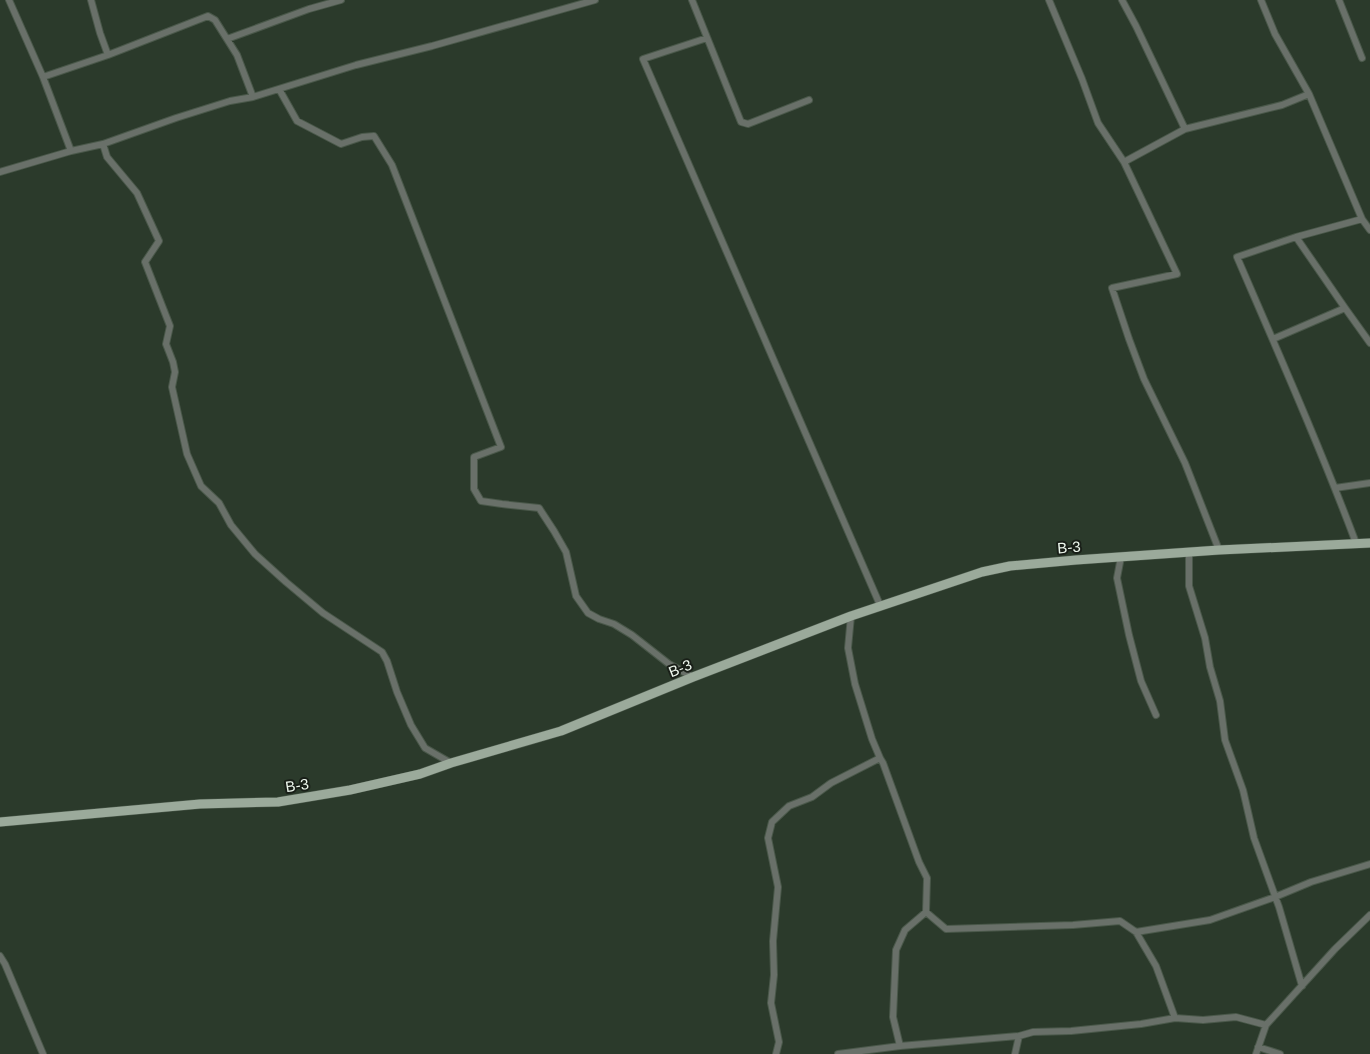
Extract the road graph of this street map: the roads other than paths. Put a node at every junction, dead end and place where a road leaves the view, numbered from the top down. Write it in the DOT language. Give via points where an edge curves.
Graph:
graph roads {
  1 [pos="9,0"];
  2 [pos="91,0"];
  3 [pos="341,0"];
  4 [pos="595,0"];
  5 [pos="692,0"];
  6 [pos="1049,0"];
  7 [pos="1122,0"];
  8 [pos="1261,0"];
  9 [pos="1339,0"];
  10 [pos="574,3"];
  11 [pos="707,38"];
  12 [pos="227,39"];
  13 [pos="108,55"];
  14 [pos="1362,58"];
  15 [pos="43,77"];
  16 [pos="279,89"];
  17 [pos="1310,94"];
  18 [pos="253,97"];
  19 [pos="809,100"];
  20 [pos="1185,130"];
  21 [pos="103,144"];
  22 [pos="71,151"];
  23 [pos="1124,162"];
  24 [pos="0,172"];
  25 [pos="1362,219"];
  26 [pos="1370,230"];
  27 [pos="1296,237"];
  28 [pos="1345,308"];
  29 [pos="1273,339"];
  30 [pos="1370,343"];
  31 [pos="1370,483"];
  32 [pos="1335,488"];
  33 [pos="1356,543"];
  34 [pos="1370,543"];
  35 [pos="1219,550"];
  36 [pos="1188,552"];
  37 [pos="1121,557"];
  38 [pos="880,606"];
  39 [pos="851,616"];
  40 [pos="694,677"];
  41 [pos="1156,715"];
  42 [pos="880,758"];
  43 [pos="451,763"];
  44 [pos="0,822"];
  45 [pos="1370,864"];
  46 [pos="1275,897"];
  47 [pos="926,912"];
  48 [pos="1370,915"];
  49 [pos="1136,932"];
  50 [pos="0,956"];
  51 [pos="1302,986"];
  52 [pos="1175,1018"];
  53 [pos="1266,1025"];
  54 [pos="1019,1036"];
  55 [pos="900,1046"];
  56 [pos="1257,1051"];
  57 [pos="43,1054"];
  58 [pos="776,1054"];
  59 [pos="838,1054"];
  60 [pos="1015,1054"];
  61 [pos="1280,1054"];
  1 -- 15 [label="street"];
  2 -- 13 [label="street"];
  3 -- 12 [label="street"];
  4 -- 10 [label="street"];
  5 -- 11 [label="street"];
  6 -- 23 [label="street" via="1098,123"];
  7 -- 20 [label="street"];
  8 -- 17 [label="street"];
  9 -- 14 [label="street"];
  10 -- 16 [label="street"];
  11 -- 19 [label="street" via="741,122 748,124"];
  11 -- 38 [label="street" via="643,59"];
  12 -- 13 [label="street" via="215,20 208,16"];
  12 -- 18 [label="street" via="238,55"];
  13 -- 15 [label="street"];
  15 -- 22 [label="street"];
  16 -- 18 [label="street"];
  16 -- 40 [label="street" via="297,121 341,144 374,136 392,165 501,447 474,457 474,490 481,501 539,508 566,552 576,596 588,613 614,624 669,664"];
  17 -- 20 [label="street" via="1282,105"];
  17 -- 25 [label="street"];
  18 -- 21 [label="street" via="230,101"];
  20 -- 23 [label="street"];
  21 -- 22 [label="street"];
  21 -- 43 [label="street" via="107,157 137,193 159,241 145,262 170,326 166,344 175,372 172,387 187,454 201,486 219,503 231,524 261,560 323,613 382,652 410,724 424,748"];
  22 -- 24 [label="street"];
  23 -- 35 [label="street" via="1177,274 1112,288 1144,378 1185,464"];
  25 -- 26 [label="street"];
  25 -- 27 [label="street"];
  27 -- 28 [label="street"];
  27 -- 29 [label="street" via="1237,257"];
  28 -- 29 [label="street"];
  28 -- 30 [label="street"];
  29 -- 32 [label="street"];
  31 -- 32 [label="street"];
  32 -- 33 [label="street"];
  33 -- 34 [label="main road, B-3"];
  33 -- 35 [label="main road, B-3"];
  35 -- 36 [label="main road, B-3"];
  36 -- 37 [label="main road, B-3"];
  36 -- 46 [label="street" via="1189,586 1220,701 1225,740"];
  37 -- 38 [label="main road, B-3" via="1010,566"];
  37 -- 41 [label="street" via="1117,578 1128,635 1141,681"];
  38 -- 39 [label="main road, B-3"];
  39 -- 40 [label="main road, B-3"];
  39 -- 42 [label="street" via="848,648 855,684"];
  40 -- 43 [label="main road, B-3" via="561,731"];
  42 -- 47 [label="street" via="918,862 927,878"];
  42 -- 58 [label="street" via="831,782 812,797 789,806 772,822 768,838 778,887 771,1003 779,1042"];
  43 -- 44 [label="main road, B-3" via="420,774 350,790 278,802 200,804"];
  45 -- 46 [label="street"];
  46 -- 49 [label="street" via="1210,920"];
  46 -- 51 [label="street"];
  47 -- 49 [label="street" via="946,929 1120,921"];
  47 -- 55 [label="street" via="905,930 896,950 893,1018"];
  48 -- 51 [label="street"];
  49 -- 52 [label="street" via="1156,966"];
  50 -- 57 [label="street"];
  51 -- 53 [label="street"];
  52 -- 53 [label="street" via="1236,1017"];
  52 -- 54 [label="street"];
  53 -- 56 [label="street"];
  54 -- 55 [label="street"];
  54 -- 60 [label="street"];
  55 -- 59 [label="street"];
  56 -- 61 [label="street"];
}
